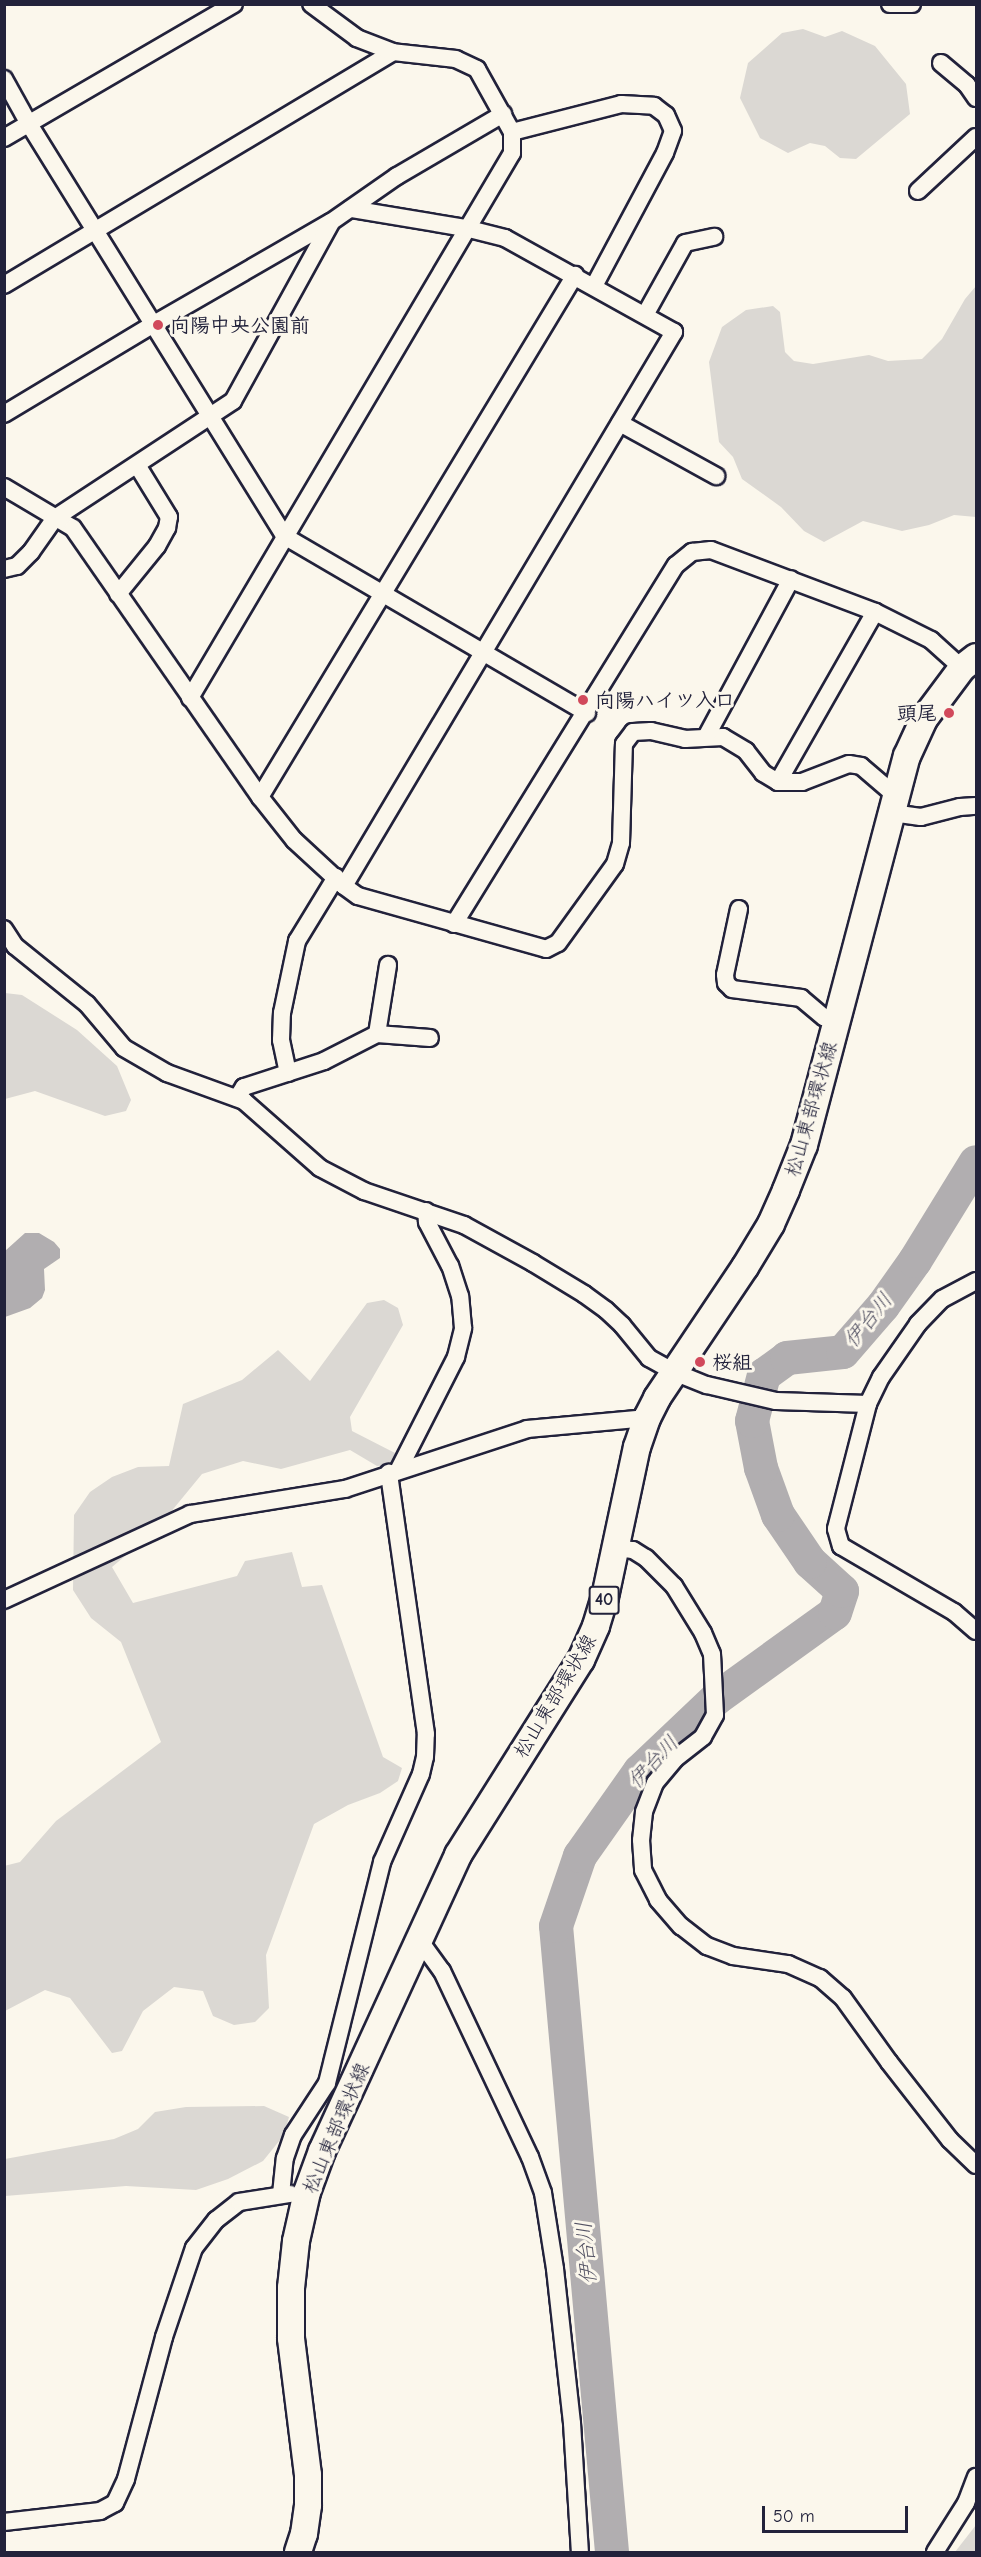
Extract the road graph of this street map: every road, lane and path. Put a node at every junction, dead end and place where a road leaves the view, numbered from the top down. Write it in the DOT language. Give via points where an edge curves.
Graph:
graph roads {
  1 [pos="234,4"];
  2 [pos="311,4"];
  3 [pos="890,4"];
  4 [pos="912,4"];
  5 [pos="393,52"];
  6 [pos="941,63"];
  7 [pos="4,79"];
  8 [pos="976,98"];
  9 [pos="503,114"];
  10 [pos="29,124"];
  11 [pos="512,132"];
  12 [pos="976,137"];
  13 [pos="4,138"];
  14 [pos="918,191"];
  15 [pos="351,209"];
  16 [pos="331,222"];
  17 [pos="465,228"];
  18 [pos="96,229"];
  19 [pos="714,237"];
  20 [pos="575,275"];
  21 [pos="4,285"];
  22 [pos="594,286"];
  23 [pos="645,315"];
  24 [pos="154,324"];
  25 [pos="4,414"];
  26 [pos="213,416"];
  27 [pos="620,423"];
  28 [pos="137,465"];
  29 [pos="716,476"];
  30 [pos="4,487"];
  31 [pos="55,518"];
  32 [pos="284,536"];
  33 [pos="4,569"];
  34 [pos="791,579"];
  35 [pos="383,592"];
  36 [pos="118,594"];
  37 [pos="875,612"];
  38 [pos="484,651"];
  39 [pos="969,662"];
  40 [pos="190,698"];
  41 [pos="587,712"];
  42 [pos="706,737"];
  43 [pos="778,782"];
  44 [pos="260,797"];
  45 [pos="894,804"];
  46 [pos="976,806"];
  47 [pos="340,882"];
  48 [pos="739,909"];
  49 [pos="454,924"];
  50 [pos="4,929"];
  51 [pos="388,965"];
  52 [pos="836,1022"];
  53 [pos="377,1034"];
  54 [pos="430,1038"];
  55 [pos="288,1073"];
  56 [pos="237,1098"];
  57 [pos="426,1211"];
  58 [pos="976,1281"];
  59 [pos="674,1372"];
  60 [pos="868,1404"];
  61 [pos="647,1418"];
  62 [pos="393,1472"];
  63 [pos="616,1548"];
  64 [pos="4,1600"];
  65 [pos="976,1631"];
  66 [pos="420,1941"];
  67 [pos="976,2165"];
  68 [pos="307,2192"];
  69 [pos="281,2194"];
  70 [pos="976,2477"];
  71 [pos="4,2522"];
  72 [pos="298,2553"];
  73 [pos="580,2553"];
  74 [pos="935,2553"];
  1 -- 10 [label="street"];
  2 -- 5 [label="street" via="357,38"];
  3 -- 4 [label="street"];
  5 -- 9 [label="street" via="456,59 477,69"];
  5 -- 18 [label="street"];
  6 -- 8 [label="street"];
  7 -- 10 [label="street"];
  9 -- 11 [label="street"];
  9 -- 15 [label="street" via="397,176"];
  10 -- 13 [label="street"];
  10 -- 18 [label="street"];
  11 -- 17 [label="street" via="512,153"];
  11 -- 22 [label="street" via="621,104 654,106 666,115 673,131 665,153"];
  12 -- 14 [label="street"];
  15 -- 16 [label="street"];
  15 -- 17 [label="street"];
  16 -- 24 [label="street"];
  16 -- 26 [label="street" via="233,401"];
  17 -- 20 [label="street" via="505,238"];
  17 -- 32 [label="street"];
  18 -- 21 [label="street"];
  18 -- 24 [label="street"];
  19 -- 23 [label="street" via="685,243"];
  20 -- 22 [label="street"];
  20 -- 35 [label="street"];
  22 -- 23 [label="street"];
  23 -- 27 [label="street" via="674,332"];
  24 -- 25 [label="street"];
  24 -- 26 [label="street"];
  26 -- 28 [label="street"];
  26 -- 32 [label="street"];
  27 -- 29 [label="street"];
  27 -- 38 [label="street"];
  28 -- 31 [label="street"];
  28 -- 36 [label="street" via="169,517 157,546"];
  30 -- 31 [label="street"];
  31 -- 33 [label="street" via="17,566"];
  31 -- 36 [label="street" via="73,528"];
  32 -- 35 [label="street"];
  32 -- 40 [label="street"];
  34 -- 37 [label="street"];
  34 -- 41 [label="street" via="711,550 683,556"];
  34 -- 42 [label="street"];
  35 -- 38 [label="street"];
  35 -- 44 [label="street"];
  36 -- 40 [label="street"];
  37 -- 39 [label="street"];
  37 -- 43 [label="street"];
  38 -- 41 [label="street"];
  38 -- 47 [label="street"];
  39 -- 45 [label="main road, 松山東部環状線 / 40" via="924,719 907,756"];
  40 -- 44 [label="street"];
  41 -- 49 [label="street"];
  42 -- 43 [label="street" via="734,741"];
  42 -- 49 [label="street" via="685,739 651,731 633,732 624,744 621,843 615,864 558,943 546,949"];
  43 -- 45 [label="street" via="802,782 849,764 861,766"];
  44 -- 47 [label="street" via="294,840"];
  45 -- 46 [label="street" via="921,817"];
  45 -- 52 [label="main road, 松山東部環状線 / 40"];
  47 -- 49 [label="street" via="358,896"];
  47 -- 55 [label="street" via="297,941 282,1013 281,1040"];
  48 -- 52 [label="street" via="726,983 732,989 801,998"];
  50 -- 56 [label="street" via="15,946 87,1004 123,1048 167,1073"];
  51 -- 53 [label="street"];
  52 -- 59 [label="main road, 松山東部環状線 / 40" via="804,1144 771,1224"];
  53 -- 54 [label="street"];
  53 -- 55 [label="street"];
  55 -- 56 [label="street" via="244,1087"];
  56 -- 57 [label="street" via="320,1168 364,1191"];
  57 -- 59 [label="street" via="464,1225 584,1294 622,1325 649,1358"];
  57 -- 62 [label="street" via="427,1222 450,1266 460,1296 463,1328 456,1357"];
  58 -- 60 [label="street" via="942,1299 918,1324 881,1377"];
  59 -- 60 [label="street" via="707,1385 776,1401"];
  59 -- 61 [label="main road, 松山東部環状線 / 40"];
  60 -- 65 [label="street" via="838,1513 836,1529 841,1546 954,1612"];
  61 -- 62 [label="street" via="527,1429"];
  61 -- 63 [label="main road, 松山東部環状線 / 40"];
  62 -- 64 [label="street" via="345,1489 190,1514"];
  62 -- 69 [label="street" via="426,1757 382,1862 327,2083 293,2135 285,2158"];
  63 -- 66 [label="main road, 松山東部環状線 / 40" via="596,1626 581,1660 458,1855"];
  63 -- 67 [label="street" via="633,1550 646,1558 674,1586 712,1654 715,1715 703,1737 675,1759 655,1783 644,1812 643,1870 658,1900 681,1926 707,1946 733,1956 788,1964 820,1978 843,1998 950,2140"];
  66 -- 68 [label="main road, 松山東部環状線 / 40" via="322,2151"];
  66 -- 73 [label="street" via="442,1971 530,2157 543,2193 572,2423"];
  68 -- 69 [label="street"];
  68 -- 72 [label="main road, 松山東部環状線 / 40" via="291,2288 291,2338 308,2475 308,2505"];
  69 -- 71 [label="street" via="239,2202 216,2220 195,2248 164,2337 126,2479 115,2504 100,2511"];
  70 -- 74 [label="street" via="966,2503"];
}
